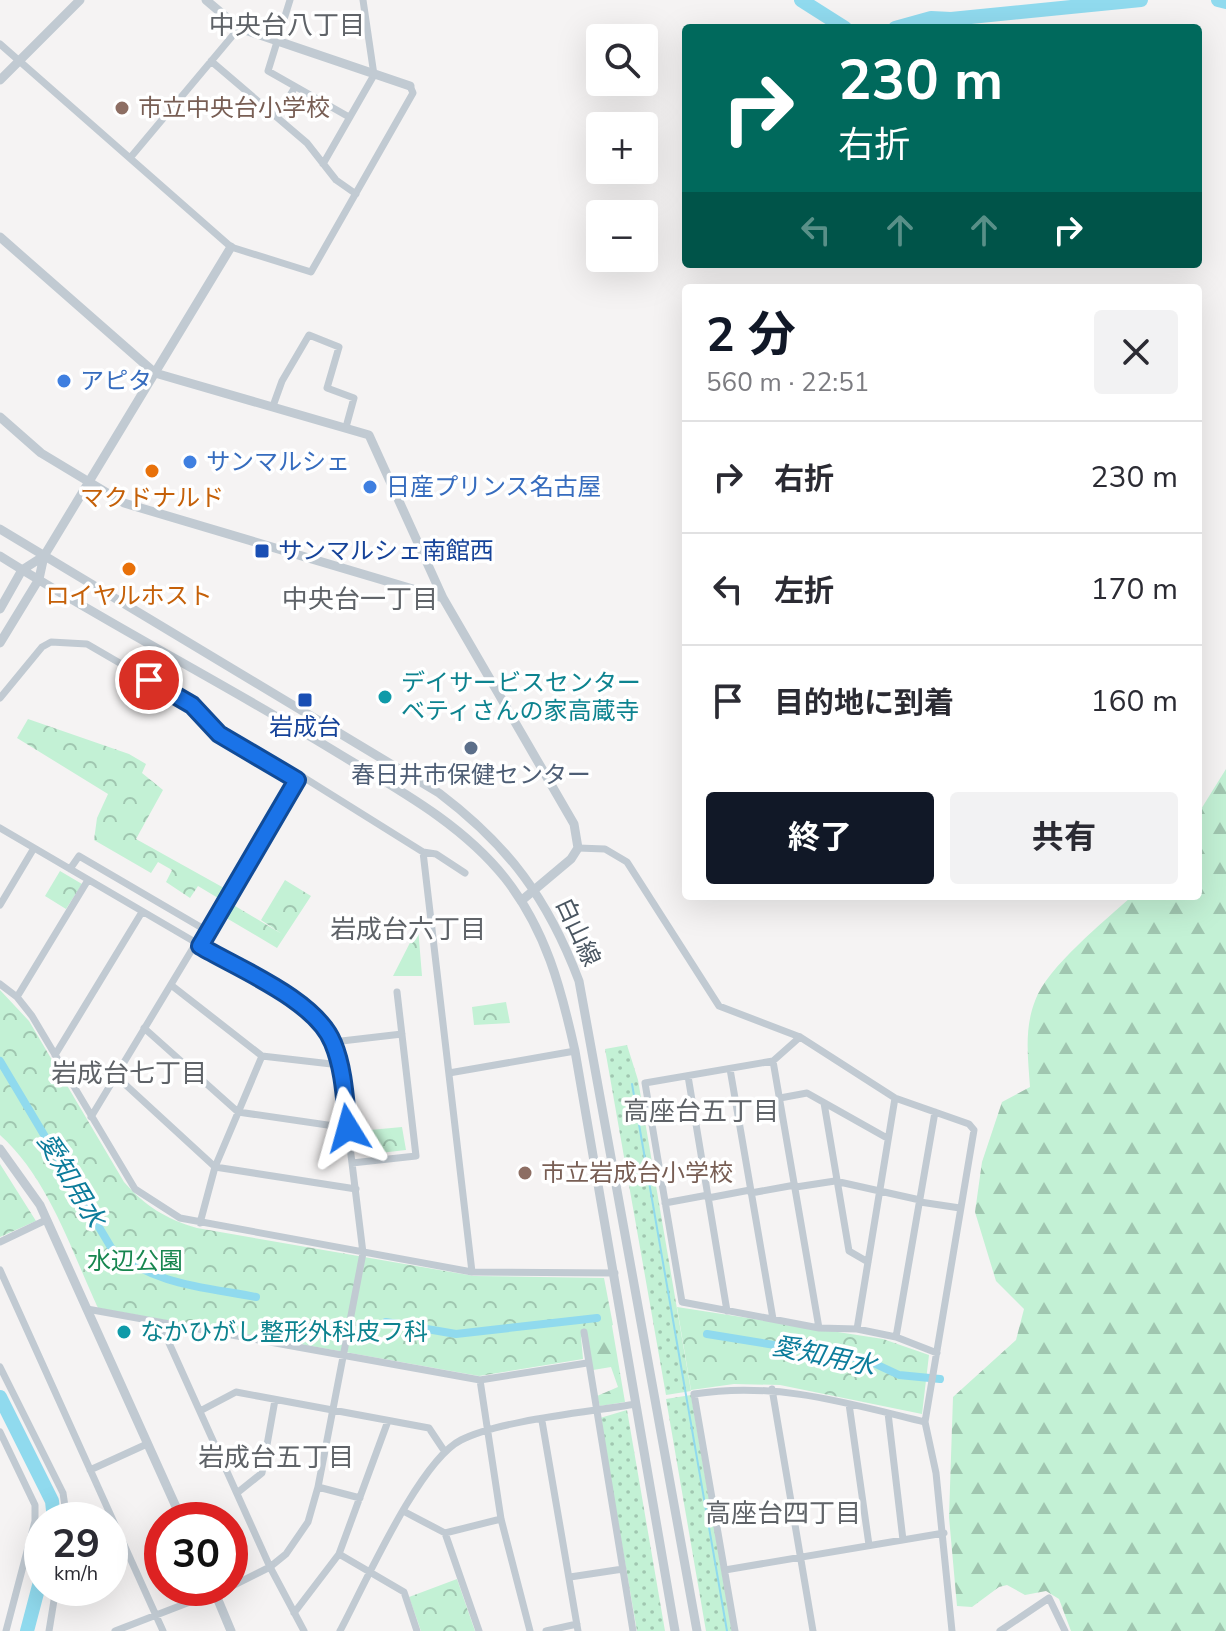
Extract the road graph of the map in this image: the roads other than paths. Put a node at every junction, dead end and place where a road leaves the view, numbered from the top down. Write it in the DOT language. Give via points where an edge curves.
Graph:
graph roads {
  1 [pos="80,0"];
  2 [pos="206,0"];
  3 [pos="290,0"];
  4 [pos="363,0"];
  5 [pos="239,28"];
  6 [pos="277,42"];
  7 [pos="0,44"];
  8 [pos="19,61"];
  9 [pos="211,61"];
  10 [pos="374,75"];
  11 [pos="0,80"];
  12 [pos="410,86"];
  13 [pos="295,87"];
  14 [pos="277,117"];
  15 [pos="349,117"];
  16 [pos="130,158"];
  17 [pos="323,164"];
  18 [pos="356,194"];
  19 [pos="0,237"];
  20 [pos="231,247"];
  21 [pos="155,373"];
  22 [pos="273,406"];
  23 [pos="0,417"];
  24 [pos="346,427"];
  25 [pos="90,482"];
  26 [pos="0,529"];
  27 [pos="0,556"];
  28 [pos="44,556"];
  29 [pos="22,570"];
  30 [pos="39,579"];
  31 [pos="443,598"];
  32 [pos="0,609"];
  33 [pos="0,643"];
  34 [pos="0,698"];
  35 [pos="297,780"];
  36 [pos="0,828"];
  37 [pos="34,848"];
  38 [pos="578,848"];
  39 [pos="423,852"];
  40 [pos="70,869"];
  41 [pos="465,873"];
  42 [pos="88,880"];
  43 [pos="536,890"];
  44 [pos="521,901"];
  45 [pos="0,905"];
  46 [pos="142,912"];
  47 [pos="209,932"];
  48 [pos="198,944"];
  49 [pos="0,984"];
  50 [pos="171,985"];
  51 [pos="397,992"];
  52 [pos="17,997"];
  53 [pos="144,1028"];
  54 [pos="402,1034"];
  55 [pos="800,1037"];
  56 [pos="333,1042"];
  57 [pos="575,1051"];
  58 [pos="55,1055"];
  59 [pos="262,1056"];
  60 [pos="773,1061"];
  61 [pos="340,1065"];
  62 [pos="730,1069"];
  63 [pos="449,1073"];
  64 [pos="116,1076"];
  65 [pos="688,1076"];
  66 [pos="780,1098"];
  67 [pos="895,1098"];
  68 [pos="824,1103"];
  69 [pos="238,1112"];
  70 [pos="935,1112"];
  71 [pos="91,1117"];
  72 [pos="348,1128"];
  73 [pos="887,1138"];
  74 [pos="0,1149"];
  75 [pos="352,1163"];
  76 [pos="215,1167"];
  77 [pos="835,1181"];
  78 [pos="796,1186"];
  79 [pos="356,1189"];
  80 [pos="751,1191"];
  81 [pos="879,1191"];
  82 [pos="708,1197"];
  83 [pos="920,1201"];
  84 [pos="665,1203"];
  85 [pos="960,1208"];
  86 [pos="46,1220"];
  87 [pos="200,1223"];
  88 [pos="0,1242"];
  89 [pos="363,1253"];
  90 [pos="868,1262"];
  91 [pos="0,1270"];
  92 [pos="472,1272"];
  93 [pos="615,1273"];
  94 [pos="87,1309"];
  95 [pos="727,1311"];
  96 [pos="773,1319"];
  97 [pos="160,1323"];
  98 [pos="819,1328"];
  99 [pos="857,1329"];
  100 [pos="584,1332"];
  101 [pos="896,1337"];
  102 [pos="937,1353"];
  103 [pos="344,1356"];
  104 [pos="587,1363"];
  105 [pos="0,1367"];
  106 [pos="480,1380"];
  107 [pos="772,1389"];
  108 [pos="275,1400"];
  109 [pos="636,1404"];
  110 [pos="849,1404"];
  111 [pos="200,1411"];
  112 [pos="333,1411"];
  113 [pos="597,1411"];
  114 [pos="888,1413"];
  115 [pos="388,1421"];
  116 [pos="542,1421"];
  117 [pos="925,1422"];
  118 [pos="488,1430"];
  119 [pos="0,1432"];
  120 [pos="147,1444"];
  121 [pos="445,1452"];
  122 [pos="90,1470"];
  123 [pos="318,1487"];
  124 [pos="237,1493"];
  125 [pos="360,1498"];
  126 [pos="64,1502"];
  127 [pos="174,1502"];
  128 [pos="405,1512"];
  129 [pos="501,1519"];
  130 [pos="445,1533"];
  131 [pos="944,1533"];
  132 [pos="903,1540"];
  133 [pos="869,1545"];
  134 [pos="339,1554"];
  135 [pos="800,1557"];
  136 [pos="270,1567"];
  137 [pos="623,1569"];
  138 [pos="725,1570"];
  139 [pos="372,1573"];
  140 [pos="248,1577"];
  141 [pos="570,1577"];
  142 [pos="53,1606"];
  143 [pos="177,1606"];
  144 [pos="220,1606"];
  145 [pos="294,1613"];
  146 [pos="156,1615"];
  147 [pos="578,1627"];
  148 [pos="6,1631"];
  149 [pos="49,1631"];
  150 [pos="115,1631"];
  151 [pos="163,1631"];
  152 [pos="231,1631"];
  153 [pos="304,1631"];
  154 [pos="340,1631"];
  155 [pos="417,1631"];
  156 [pos="479,1631"];
  157 [pos="530,1631"];
  158 [pos="546,1631"];
  159 [pos="633,1631"];
  160 [pos="675,1631"];
  161 [pos="697,1631"];
  162 [pos="735,1631"];
  163 [pos="813,1631"];
  164 [pos="952,1631"];
  165 [pos="1000,1631"];
  166 [pos="1065,1631"];
  1 -- 8 [label="street"];
  2 -- 5 [label="street"];
  3 -- 6 [label="street"];
  4 -- 10 [label="street"];
  5 -- 6 [label="street"];
  5 -- 9 [label="street"];
  6 -- 10 [label="street"];
  6 -- 13 [label="street" via="268,71"];
  7 -- 8 [label="street"];
  8 -- 11 [label="street"];
  8 -- 16 [label="street"];
  9 -- 14 [label="street"];
  9 -- 16 [label="street"];
  10 -- 12 [label="street"];
  10 -- 15 [label="street"];
  12 -- 18 [label="street" via="413,93"];
  13 -- 14 [label="street"];
  13 -- 15 [label="street"];
  14 -- 17 [label="street"];
  15 -- 17 [label="street"];
  16 -- 20 [label="street"];
  17 -- 18 [label="street"];
  18 -- 20 [label="street" via="311,272"];
  19 -- 21 [label="street"];
  20 -- 21 [label="street"];
  21 -- 22 [label="street"];
  21 -- 25 [label="street"];
  22 -- 24 [label="street"];
  22 -- 24 [label="street" via="309,335 339,347 327,388 354,398"];
  23 -- 25 [label="street" via="41,453"];
  24 -- 31 [label="street" via="376,443"];
  25 -- 28 [label="street"];
  25 -- 31 [label="street" via="124,503"];
  26 -- 28 [label="street, 白山線"];
  27 -- 29 [label="street, 白山線"];
  28 -- 29 [label="street"];
  28 -- 30 [label="street"];
  28 -- 43 [label="street, 白山線" via="439,793 490,834"];
  29 -- 30 [label="street, 白山線"];
  29 -- 32 [label="street"];
  30 -- 33 [label="street"];
  30 -- 44 [label="street, 白山線" via="428,808 486,858"];
  31 -- 38 [label="street" via="568,810"];
  34 -- 35 [label="street" via="42,647 51,642 87,644 192,705 219,734"];
  35 -- 39 [label="street" via="303,777"];
  35 -- 47 [label="street"];
  36 -- 37 [label="street"];
  37 -- 40 [label="street"];
  37 -- 45 [label="street"];
  38 -- 43 [label="street"];
  38 -- 55 [label="street" via="605,849 627,862 719,1006"];
  39 -- 41 [label="street" via="436,854"];
  39 -- 63 [label="street"];
  40 -- 42 [label="street"];
  40 -- 47 [label="street" via="79,856"];
  42 -- 46 [label="street"];
  42 -- 52 [label="street"];
  43 -- 44 [label="street"];
  43 -- 161 [label="street, 白山線" via="579,981"];
  44 -- 57 [label="street, 白山線" via="560,983"];
  46 -- 48 [label="street"];
  46 -- 58 [label="street"];
  47 -- 48 [label="street"];
  48 -- 50 [label="street"];
  48 -- 56 [label="street" via="304,1008"];
  49 -- 52 [label="street"];
  50 -- 53 [label="street"];
  50 -- 59 [label="street"];
  51 -- 54 [label="street"];
  52 -- 58 [label="street"];
  53 -- 64 [label="street"];
  53 -- 69 [label="street"];
  54 -- 56 [label="street"];
  54 -- 75 [label="street" via="416,1156"];
  55 -- 60 [label="street"];
  55 -- 67 [label="street"];
  56 -- 61 [label="street"];
  57 -- 63 [label="street"];
  57 -- 93 [label="street, 白山線"];
  58 -- 71 [label="street"];
  59 -- 61 [label="street"];
  59 -- 69 [label="street"];
  60 -- 62 [label="street"];
  60 -- 66 [label="street"];
  61 -- 72 [label="street"];
  62 -- 65 [label="street"];
  62 -- 80 [label="street"];
  63 -- 92 [label="street"];
  64 -- 71 [label="street"];
  64 -- 76 [label="street"];
  65 -- 82 [label="street"];
  65 -- 84 [label="street" via="645,1083"];
  66 -- 68 [label="street" via="807,1093"];
  66 -- 78 [label="street"];
  67 -- 70 [label="street"];
  67 -- 73 [label="street"];
  68 -- 73 [label="street"];
  68 -- 77 [label="street"];
  69 -- 72 [label="street"];
  69 -- 76 [label="street"];
  70 -- 83 [label="street"];
  70 -- 85 [label="street" via="974,1130"];
  71 -- 87 [label="street" via="135,1189 161,1209"];
  72 -- 75 [label="street"];
  73 -- 81 [label="street"];
  74 -- 86 [label="street" via="27,1183"];
  75 -- 79 [label="street"];
  76 -- 79 [label="street"];
  76 -- 87 [label="street"];
  77 -- 78 [label="street"];
  77 -- 81 [label="street"];
  77 -- 90 [label="street" via="849,1251"];
  78 -- 80 [label="street"];
  78 -- 98 [label="street"];
  79 -- 89 [label="street"];
  80 -- 82 [label="street"];
  80 -- 96 [label="street"];
  81 -- 83 [label="street"];
  81 -- 90 [label="street"];
  82 -- 84 [label="street"];
  82 -- 95 [label="street"];
  83 -- 85 [label="street"];
  83 -- 101 [label="street"];
  84 -- 95 [label="street" via="682,1302"];
  85 -- 102 [label="street"];
  86 -- 88 [label="street"];
  86 -- 94 [label="street"];
  87 -- 89 [label="street"];
  89 -- 92 [label="street"];
  89 -- 103 [label="street"];
  90 -- 99 [label="street"];
  91 -- 122 [label="street"];
  92 -- 93 [label="street"];
  93 -- 109 [label="street, 白山線"];
  94 -- 97 [label="street"];
  94 -- 120 [label="street"];
  95 -- 96 [label="street"];
  96 -- 98 [label="street"];
  97 -- 103 [label="street"];
  97 -- 111 [label="street"];
  98 -- 99 [label="street"];
  99 -- 101 [label="street"];
  100 -- 104 [label="street"];
  101 -- 102 [label="street"];
  102 -- 117 [label="street"];
  103 -- 106 [label="street"];
  103 -- 112 [label="street"];
  104 -- 106 [label="street"];
  104 -- 113 [label="street"];
  105 -- 126 [label="street"];
  106 -- 118 [label="street"];
  107 -- 110 [label="street"];
  107 -- 135 [label="street"];
  107 -- 138 [label="street" via="694,1394"];
  108 -- 111 [label="street" via="236,1392"];
  108 -- 112 [label="street"];
  108 -- 124 [label="street" via="262,1473"];
  109 -- 113 [label="street"];
  109 -- 160 [label="street, 白山線"];
  110 -- 114 [label="street"];
  110 -- 133 [label="street"];
  111 -- 124 [label="street"];
  112 -- 115 [label="street"];
  112 -- 123 [label="street"];
  113 -- 116 [label="street"];
  113 -- 137 [label="street"];
  114 -- 117 [label="street"];
  114 -- 132 [label="street"];
  115 -- 121 [label="street" via="429,1428"];
  115 -- 125 [label="street"];
  116 -- 118 [label="street"];
  116 -- 141 [label="street"];
  117 -- 131 [label="street"];
  118 -- 121 [label="street"];
  118 -- 129 [label="street"];
  119 -- 148 [label="street" via="35,1505"];
  120 -- 122 [label="street"];
  120 -- 127 [label="street"];
  121 -- 128 [label="street"];
  122 -- 146 [label="street"];
  123 -- 125 [label="street"];
  123 -- 136 [label="street" via="303,1531"];
  124 -- 136 [label="street"];
  125 -- 134 [label="street"];
  128 -- 130 [label="street"];
  128 -- 139 [label="street"];
  129 -- 130 [label="street"];
  129 -- 157 [label="street"];
  130 -- 156 [label="street"];
  131 -- 132 [label="street"];
  131 -- 164 [label="street"];
  132 -- 133 [label="street"];
  133 -- 135 [label="street"];
  134 -- 139 [label="street"];
  134 -- 145 [label="street"];
  135 -- 138 [label="street"];
  135 -- 163 [label="street"];
  136 -- 140 [label="street"];
  136 -- 145 [label="street"];
  137 -- 141 [label="street"];
  137 -- 159 [label="street"];
  138 -- 162 [label="street"];
  139 -- 154 [label="street"];
  139 -- 155 [label="street" via="404,1592"];
  141 -- 147 [label="street"];
  142 -- 149 [label="street"];
  143 -- 146 [label="street"];
  144 -- 152 [label="street"];
  145 -- 153 [label="street"];
  146 -- 150 [label="street"];
  146 -- 151 [label="street"];
  147 -- 158 [label="street"];
  165 -- 166 [label="street" via="1049,1598"];
}
